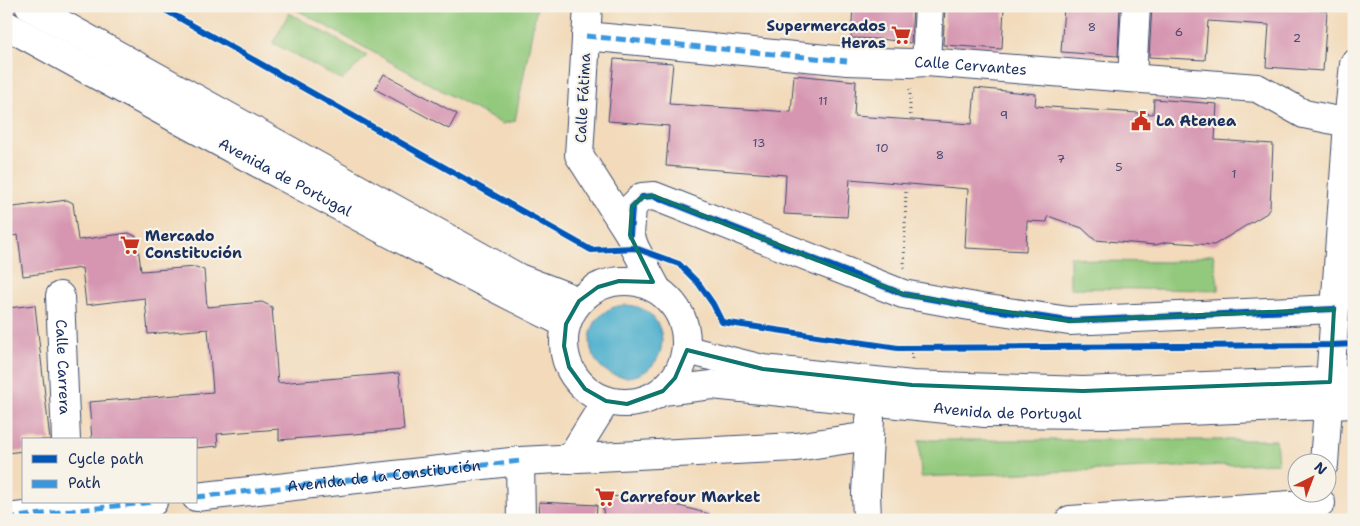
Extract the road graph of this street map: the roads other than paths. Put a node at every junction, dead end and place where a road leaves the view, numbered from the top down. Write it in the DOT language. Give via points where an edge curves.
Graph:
graph roads {
  1 [pos="29,6"];
  2 [pos="588,6"];
  3 [pos="928,6"];
  4 [pos="1136,6"];
  5 [pos="6,25"];
  6 [pos="586,36"];
  7 [pos="926,62"];
  8 [pos="1354,64"];
  9 [pos="1132,78"];
  10 [pos="1348,123"];
  11 [pos="630,235"];
  12 [pos="657,289"];
  13 [pos="60,296"];
  14 [pos="580,301"];
  15 [pos="1334,308"];
  16 [pos="566,324"];
  17 [pos="686,350"];
  18 [pos="663,392"];
  19 [pos="1341,393"];
  20 [pos="606,401"];
  21 [pos="870,402"];
  22 [pos="869,436"];
  23 [pos="66,438"];
  24 [pos="1326,454"];
  25 [pos="570,459"];
  26 [pos="520,461"];
  27 [pos="198,497"];
  28 [pos="134,504"];
  29 [pos="1321,505"];
  30 [pos="69,511"];
  31 [pos="6,518"];
  32 [pos="521,520"];
  33 [pos="867,520"];
  34 [pos="1070,520"];
  1 -- 14 [label="street, Avenida de Portugal" via="519,278"];
  2 -- 6 [label="street, Calle Fátima"];
  3 -- 7 [label="street"];
  4 -- 9 [label="street"];
  5 -- 16 [label="street, Avenida de Portugal"];
  6 -- 7 [label="street, Calle Cervantes" via="847,61"];
  6 -- 11 [label="street, Calle Fátima" via="579,155"];
  7 -- 9 [label="street, Calle Cervantes"];
  8 -- 10 [label="street"];
  9 -- 10 [label="street, Calle Cervantes" via="1257,88 1304,114"];
  10 -- 15 [label="street"];
  11 -- 12 [label="street, Calle Fátima"];
  11 -- 15 [label="street" via="632,207 642,197 654,196 903,294 981,308 1070,321"];
  12 -- 14 [label="street" via="634,281 619,281 598,287"];
  12 -- 17 [label="street" via="673,303 682,319"];
  13 -- 23 [label="street, Calle Carrera"];
  14 -- 16 [label="street"];
  15 -- 19 [label="street"];
  16 -- 20 [label="street" via="564,346 569,367 585,389"];
  17 -- 18 [label="street" via="683,365"];
  17 -- 19 [label="street, Avenida de Portugal" via="763,369 912,385 1083,391"];
  18 -- 20 [label="street" via="641,402"];
  18 -- 21 [label="street, Avenida de Portugal" via="712,385"];
  19 -- 21 [label="street, Avenida de Portugal" via="1113,414 985,413"];
  19 -- 24 [label="street"];
  20 -- 25 [label="street"];
  21 -- 22 [label="street"];
  22 -- 25 [label="street, Avenida de la Constitución" via="796,447"];
  22 -- 33 [label="street"];
  25 -- 26 [label="street, Avenida de la Constitución"];
  26 -- 27 [label="street, Avenida de la Constitución"];
  26 -- 32 [label="street"];
  28 -- 30 [label="street"];
  29 -- 34 [label="street"];
  30 -- 31 [label="street"];
}
